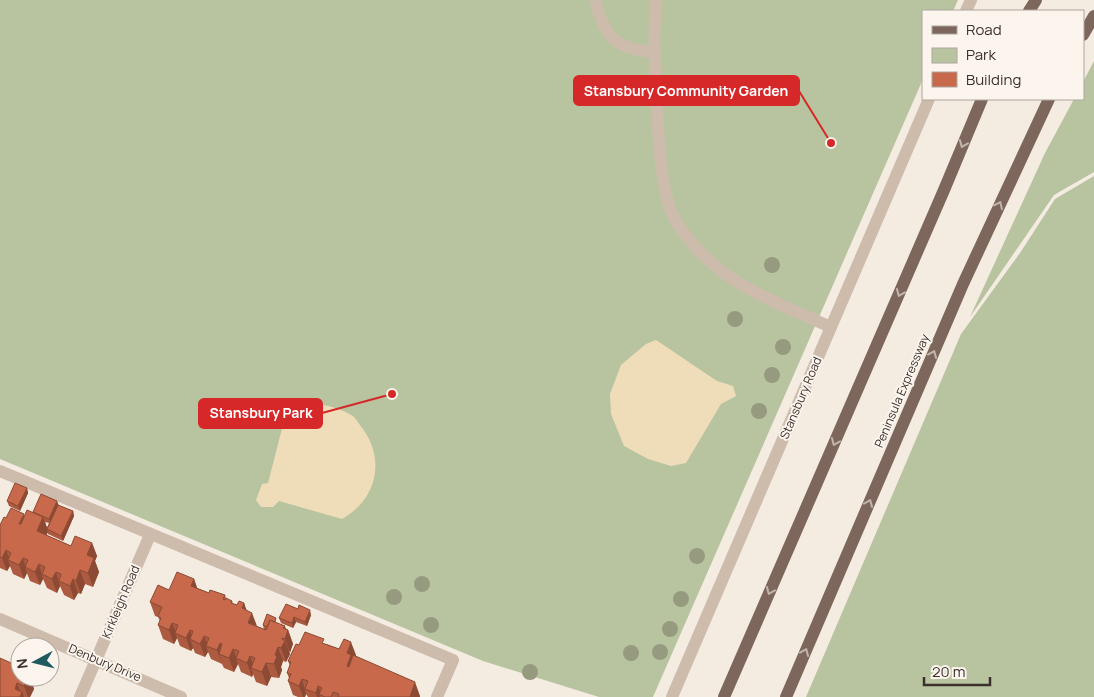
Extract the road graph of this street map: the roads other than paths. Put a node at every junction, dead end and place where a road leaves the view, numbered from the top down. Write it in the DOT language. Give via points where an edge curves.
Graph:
graph roads {
  1 [pos="595,0"];
  2 [pos="656,0"];
  3 [pos="1094,16"];
  4 [pos="1084,32"];
  5 [pos="655,52"];
  6 [pos="929,100"];
  7 [pos="982,100"];
  8 [pos="1049,100"];
  9 [pos="831,327"];
  10 [pos="0,471"];
  11 [pos="150,534"];
  12 [pos="0,619"];
  13 [pos="96,660"];
  14 [pos="80,697"];
  15 [pos="181,697"];
  16 [pos="437,697"];
  17 [pos="672,697"];
  18 [pos="724,697"];
  19 [pos="786,697"];
  1 -- 5 [label="street" via="601,21 611,38 631,49"];
  2 -- 5 [label="street"];
  3 -- 4 [label="main road"];
  5 -- 9 [label="street" via="663,183 670,211 681,229 714,266 739,284"];
  6 -- 9 [label="street, Stansbury Road"];
  7 -- 18 [label="main road, one-way"];
  19 -- 8 [label="main road, Peninsula Expressway, one-way" via="963,284"];
  9 -- 17 [label="street, Stansbury Road"];
  10 -- 11 [label="street"];
  11 -- 13 [label="street, Kirkleigh Road"];
  11 -- 16 [label="street" via="453,660"];
  12 -- 13 [label="street, Denbury Drive"];
  13 -- 14 [label="street, Kirkleigh Road"];
  13 -- 15 [label="street, Denbury Drive"];
}
